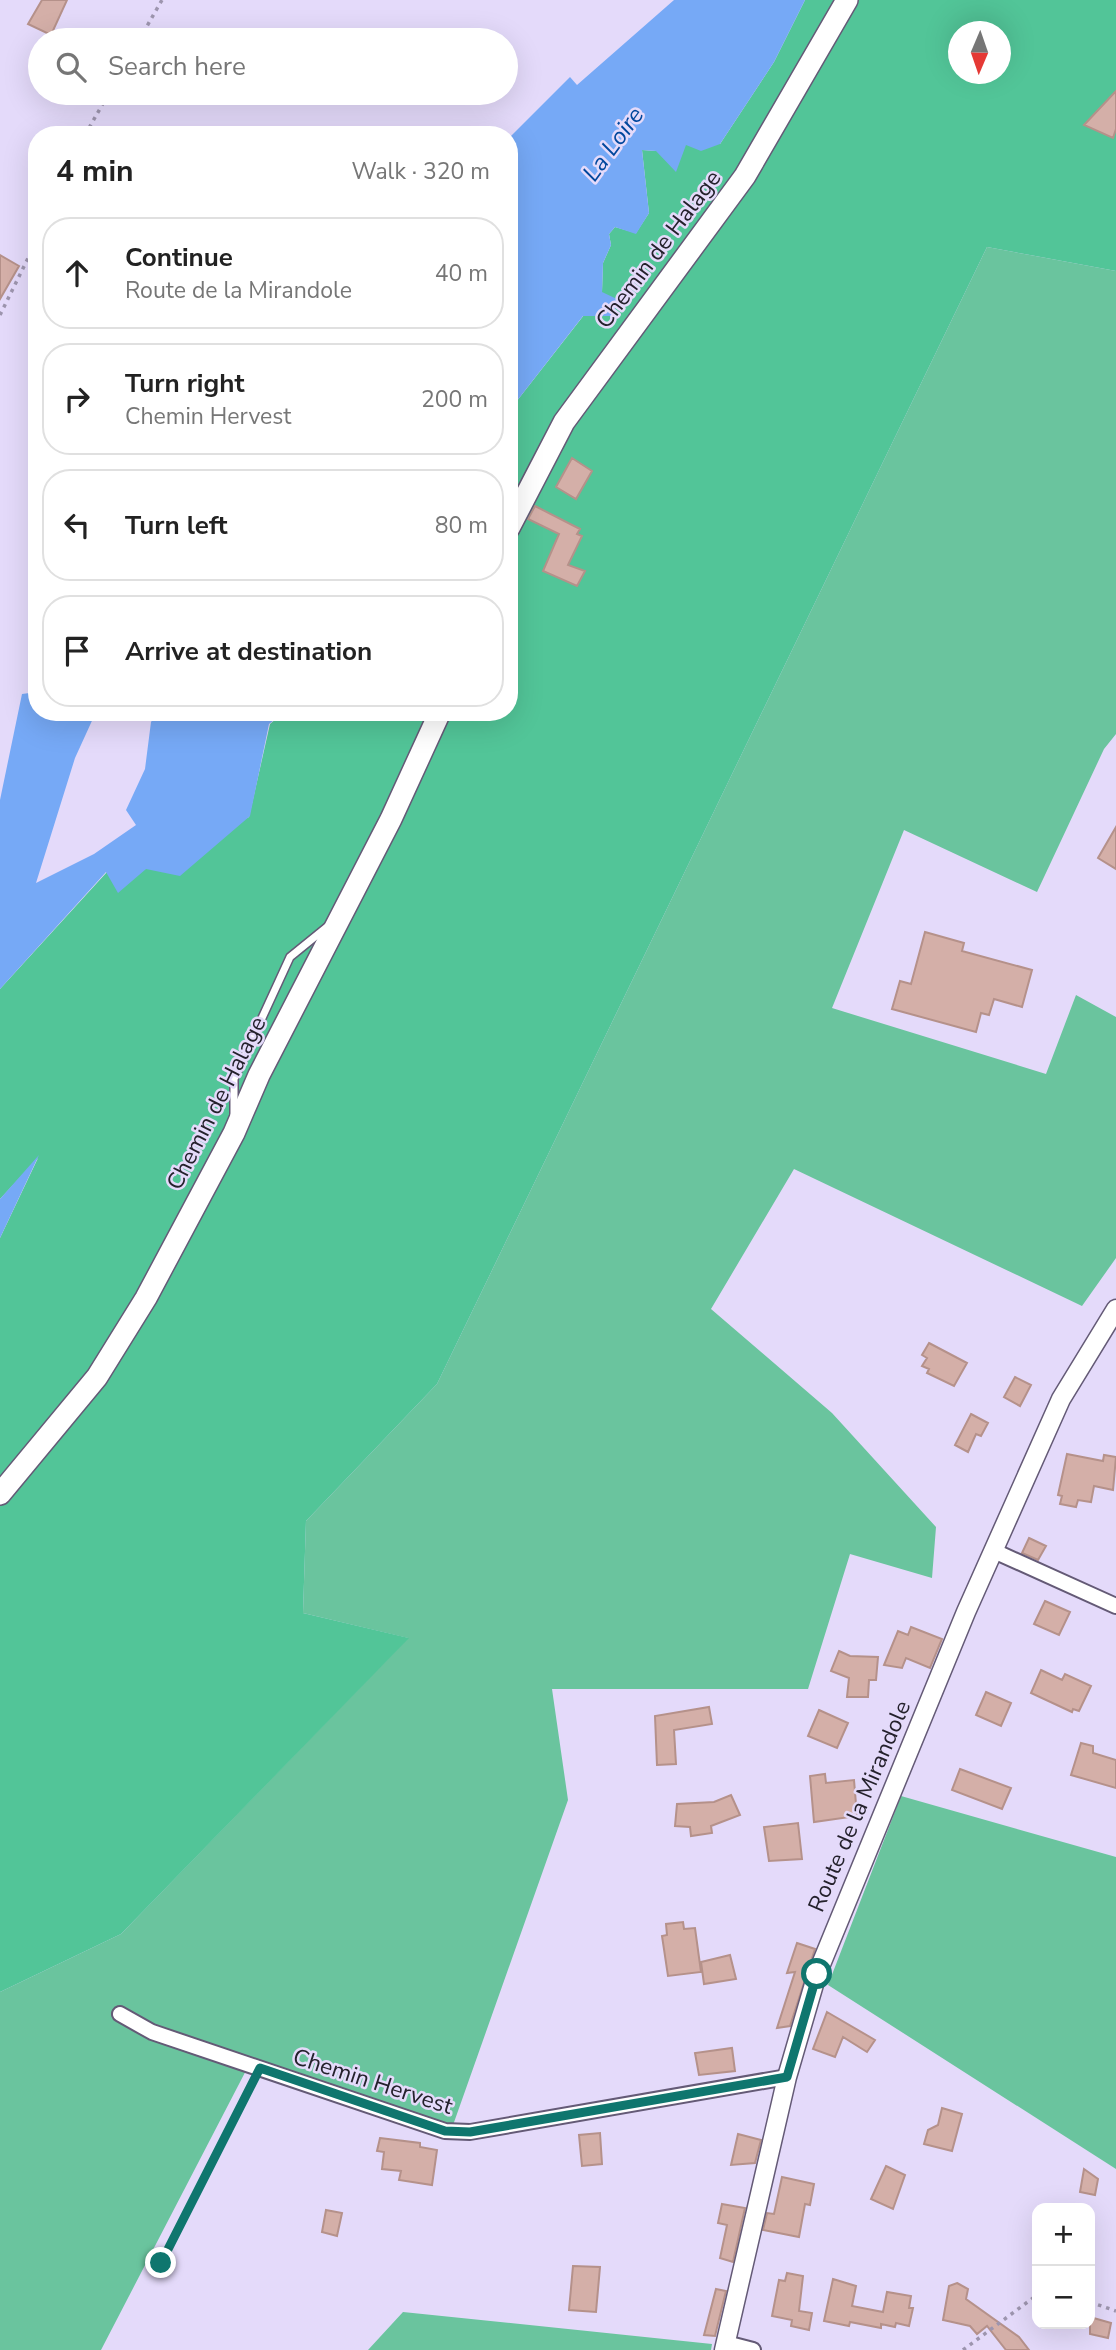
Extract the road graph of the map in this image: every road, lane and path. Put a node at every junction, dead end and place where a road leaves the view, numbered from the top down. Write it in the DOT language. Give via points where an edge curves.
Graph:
graph roads {
  1 [pos="163,0"];
  2 [pos="847,0"];
  3 [pos="146,28"];
  4 [pos="102,105"];
  5 [pos="90,126"];
  6 [pos="28,258"];
  7 [pos="0,314"];
  8 [pos="518,511"];
  9 [pos="436,721"];
  10 [pos="1115,1311"];
  11 [pos="0,1494"];
  12 [pos="994,1551"];
  13 [pos="1116,1606"];
  14 [pos="120,2014"];
  15 [pos="260,2068"];
  16 [pos="787,2077"];
  17 [pos="161,2263"];
  18 [pos="1032,2299"];
  19 [pos="1095,2304"];
  20 [pos="1116,2311"];
  21 [pos="725,2347"];
  22 [pos="753,2350"];
  23 [pos="963,2350"];
  1 -- 3 [label="path"];
  2 -- 8 [label="main road, Chemin de Halage" via="745,176 564,422"];
  4 -- 5 [label="path"];
  6 -- 7 [label="path"];
  9 -- 11 [label="main road, Chemin de Halage" via="259,1074 234,1133 146,1298 97,1377"];
  10 -- 12 [label="street, Route de la Mirandole" via="1061,1399"];
  12 -- 13 [label="street"];
  12 -- 16 [label="street, Route de la Mirandole" via="850,1888 817,1974"];
  14 -- 15 [label="street, Chemin Hervest" via="152,2032"];
  15 -- 16 [label="street, Chemin Hervest" via="445,2131 470,2132"];
  15 -- 17 [label="path"];
  16 -- 21 [label="street, Route de la Mirandole"];
  18 -- 23 [label="path"];
  19 -- 20 [label="path"];
  21 -- 22 [label="street"];
}
